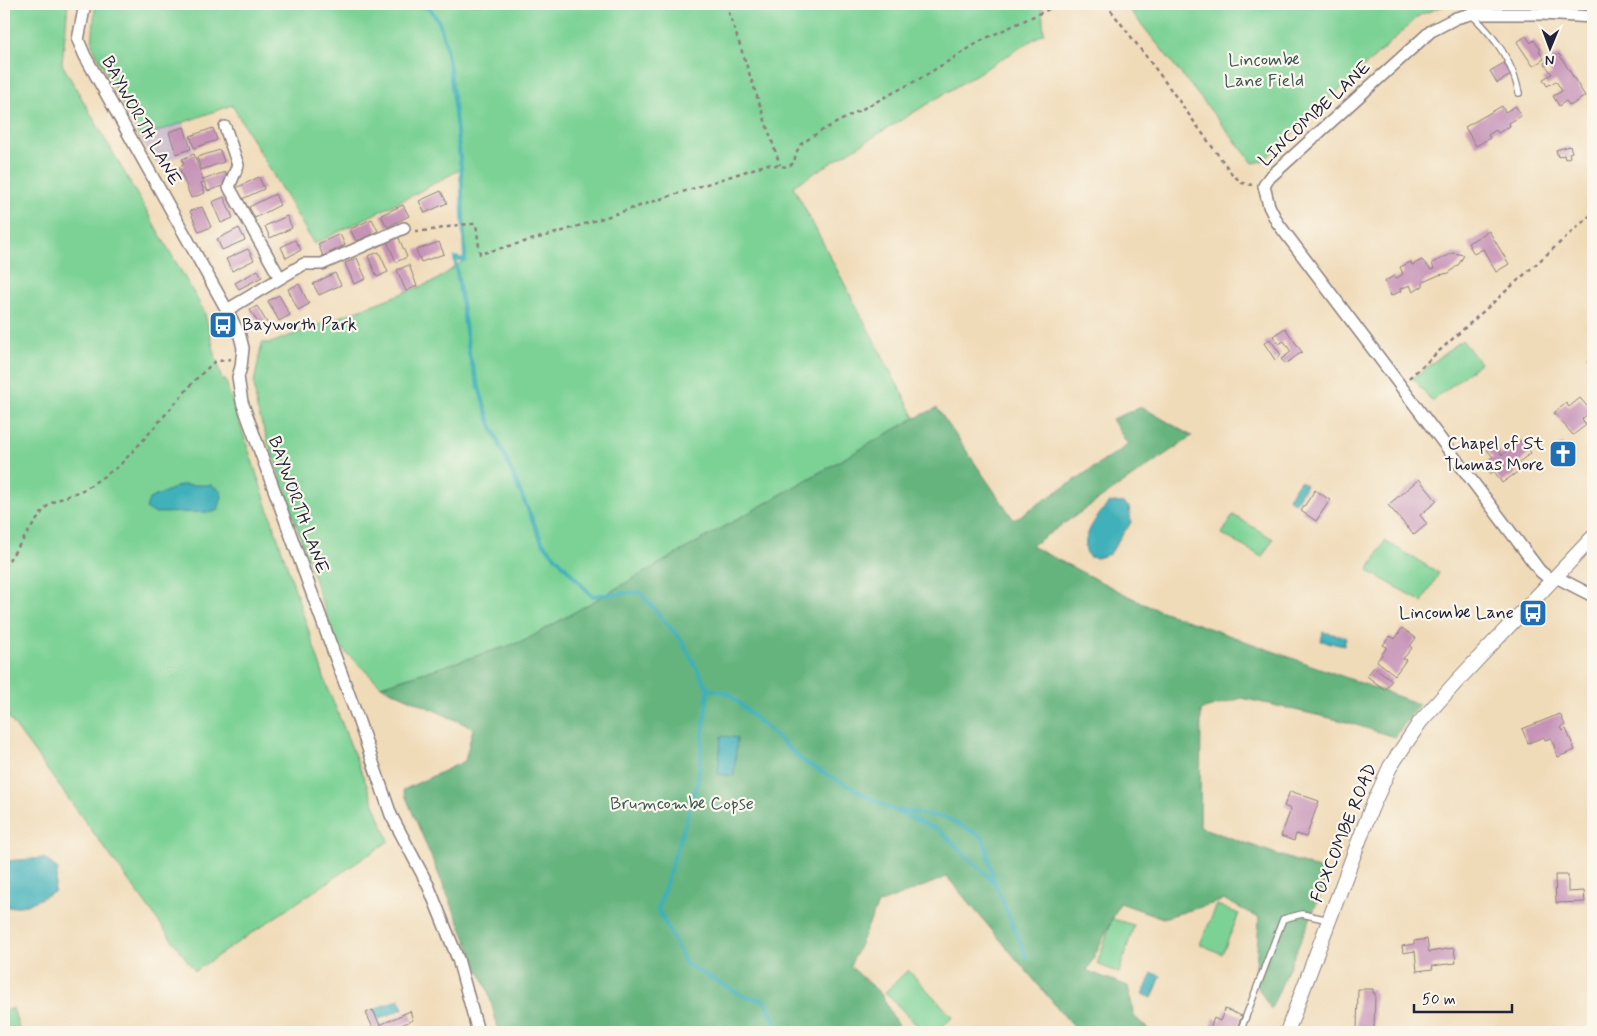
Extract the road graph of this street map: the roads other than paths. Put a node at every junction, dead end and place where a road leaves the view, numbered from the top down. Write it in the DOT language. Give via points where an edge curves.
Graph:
graph roads {
  1 [pos="85,4"];
  2 [pos="1542,9"];
  3 [pos="1471,14"];
  4 [pos="1593,17"];
  5 [pos="1519,93"];
  6 [pos="225,127"];
  7 [pos="404,228"];
  8 [pos="280,278"];
  9 [pos="227,310"];
  10 [pos="1593,537"];
  11 [pos="1554,579"];
  12 [pos="1593,596"];
  13 [pos="1329,920"];
  14 [pos="478,1032"];
  15 [pos="1240,1032"];
  16 [pos="1287,1032"];
  1 -- 9 [label="street, BAYWORTH LANE" via="78,40 85,56"];
  2 -- 3 [label="street, LINCOMBE LANE"];
  2 -- 4 [label="street, LINCOMBE LANE"];
  3 -- 5 [label="lane" via="1499,44 1510,64"];
  3 -- 11 [label="street, LINCOMBE LANE" via="1431,31 1264,186 1276,222 1540,571"];
  6 -- 8 [label="street" via="238,166 229,187"];
  7 -- 8 [label="street" via="322,264 304,264"];
  8 -- 9 [label="street"];
  9 -- 14 [label="street, BAYWORTH LANE" via="243,348 238,377 242,402 391,815 428,885 458,959"];
  10 -- 11 [label="street, FOXCOMBE ROAD"];
  11 -- 12 [label="street, LINCOMBE LANE"];
  11 -- 13 [label="street, FOXCOMBE ROAD" via="1420,722 1390,767"];
  13 -- 15 [label="lane" via="1302,914 1283,919"];
  13 -- 16 [label="street, FOXCOMBE ROAD"];
}
